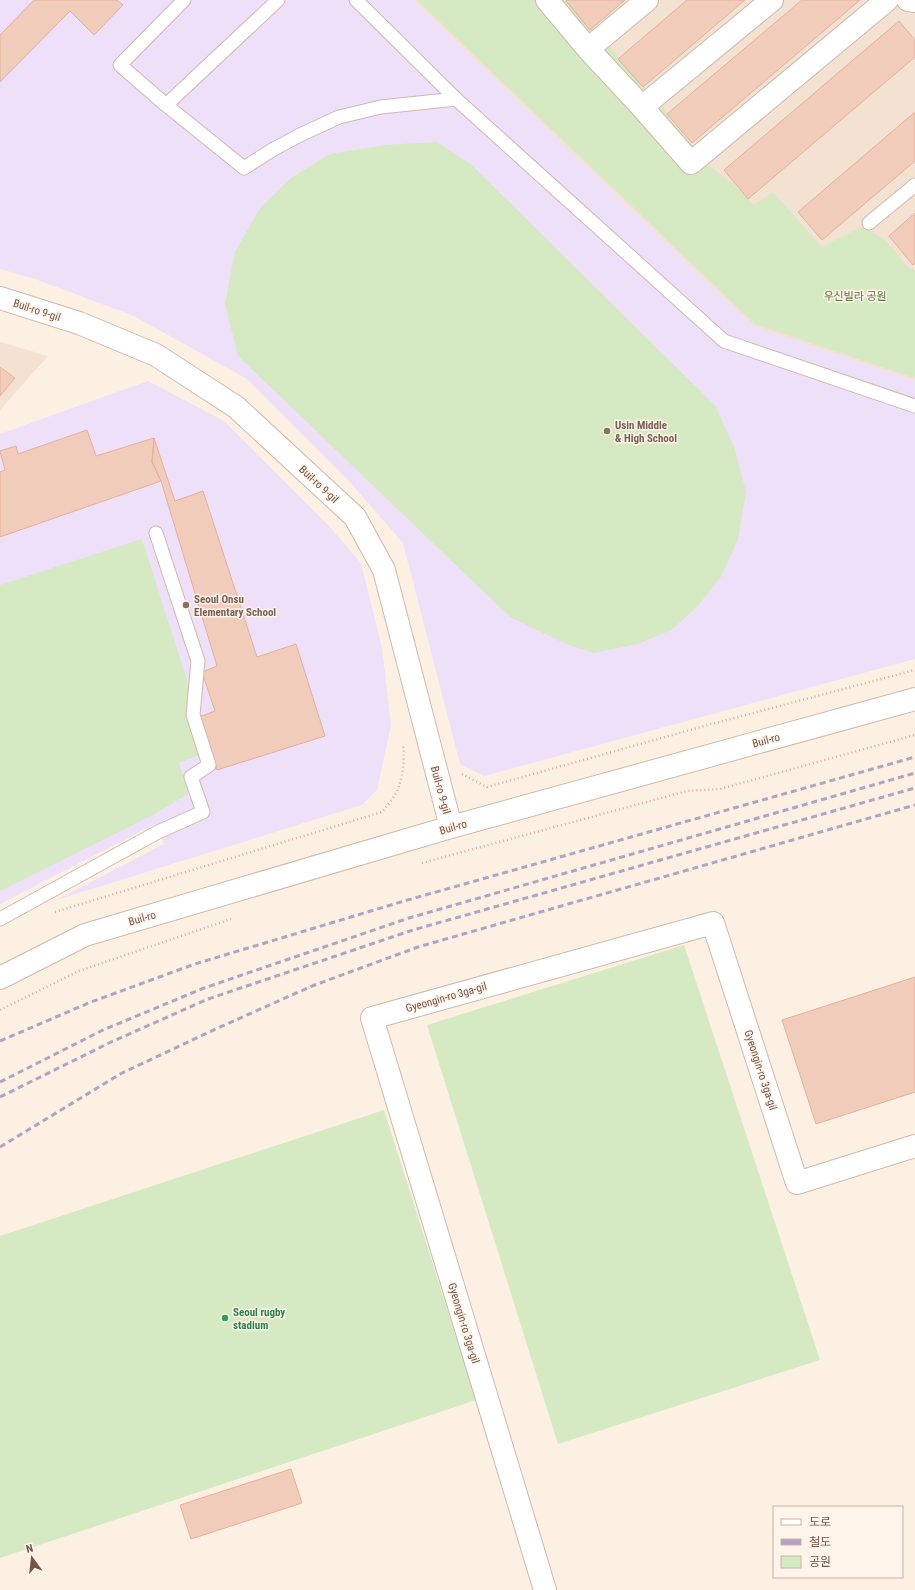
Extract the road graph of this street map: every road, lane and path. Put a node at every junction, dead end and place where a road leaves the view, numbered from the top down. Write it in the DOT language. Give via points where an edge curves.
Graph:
graph roads {
  1 [pos="184,0"];
  2 [pos="278,0"];
  3 [pos="356,0"];
  4 [pos="547,0"];
  5 [pos="647,0"];
  6 [pos="772,0"];
  7 [pos="887,0"];
  8 [pos="908,0"];
  9 [pos="915,1"];
  10 [pos="588,49"];
  11 [pos="456,99"];
  12 [pos="166,105"];
  13 [pos="642,107"];
  14 [pos="915,185"];
  15 [pos="869,223"];
  16 [pos="0,298"];
  17 [pos="915,406"];
  18 [pos="156,533"];
  19 [pos="915,670"];
  20 [pos="915,699"];
  21 [pos="915,735"];
  22 [pos="402,738"];
  23 [pos="460,773"];
  24 [pos="451,827"];
  25 [pos="419,863"];
  26 [pos="49,914"];
  27 [pos="237,917"];
  28 [pos="0,919"];
  29 [pos="0,978"];
  30 [pos="0,1010"];
  31 [pos="915,1146"];
  32 [pos="544,1590"];
  1 -- 12 [label="lane" via="120,65"];
  2 -- 12 [label="lane"];
  3 -- 11 [label="lane"];
  4 -- 10 [label="street"];
  5 -- 10 [label="street"];
  6 -- 13 [label="street"];
  7 -- 13 [label="street" via="691,163"];
  8 -- 9 [label="street"];
  10 -- 13 [label="street"];
  11 -- 12 [label="lane" via="381,107 340,117 300,135 244,168"];
  11 -- 17 [label="lane" via="724,341"];
  14 -- 15 [label="lane"];
  16 -- 24 [label="street, Buil-ro 9-gil" via="79,323 156,355 236,407 354,517 384,570"];
  18 -- 28 [label="lane" via="198,661 193,716 209,765 191,777 203,812 158,832"];
  19 -- 23 [label="path" via="487,787"];
  20 -- 24 [label="street, Buil-ro"];
  21 -- 25 [label="path" via="720,789 687,791"];
  22 -- 26 [label="path" via="404,753 400,785 382,812"];
  24 -- 29 [label="street, Buil-ro" via="85,935"];
  27 -- 30 [label="path" via="79,971"];
  31 -- 32 [label="street, Gyeongin-ro 3ga-gil" via="797,1183 713,923 372,1018"];
}
